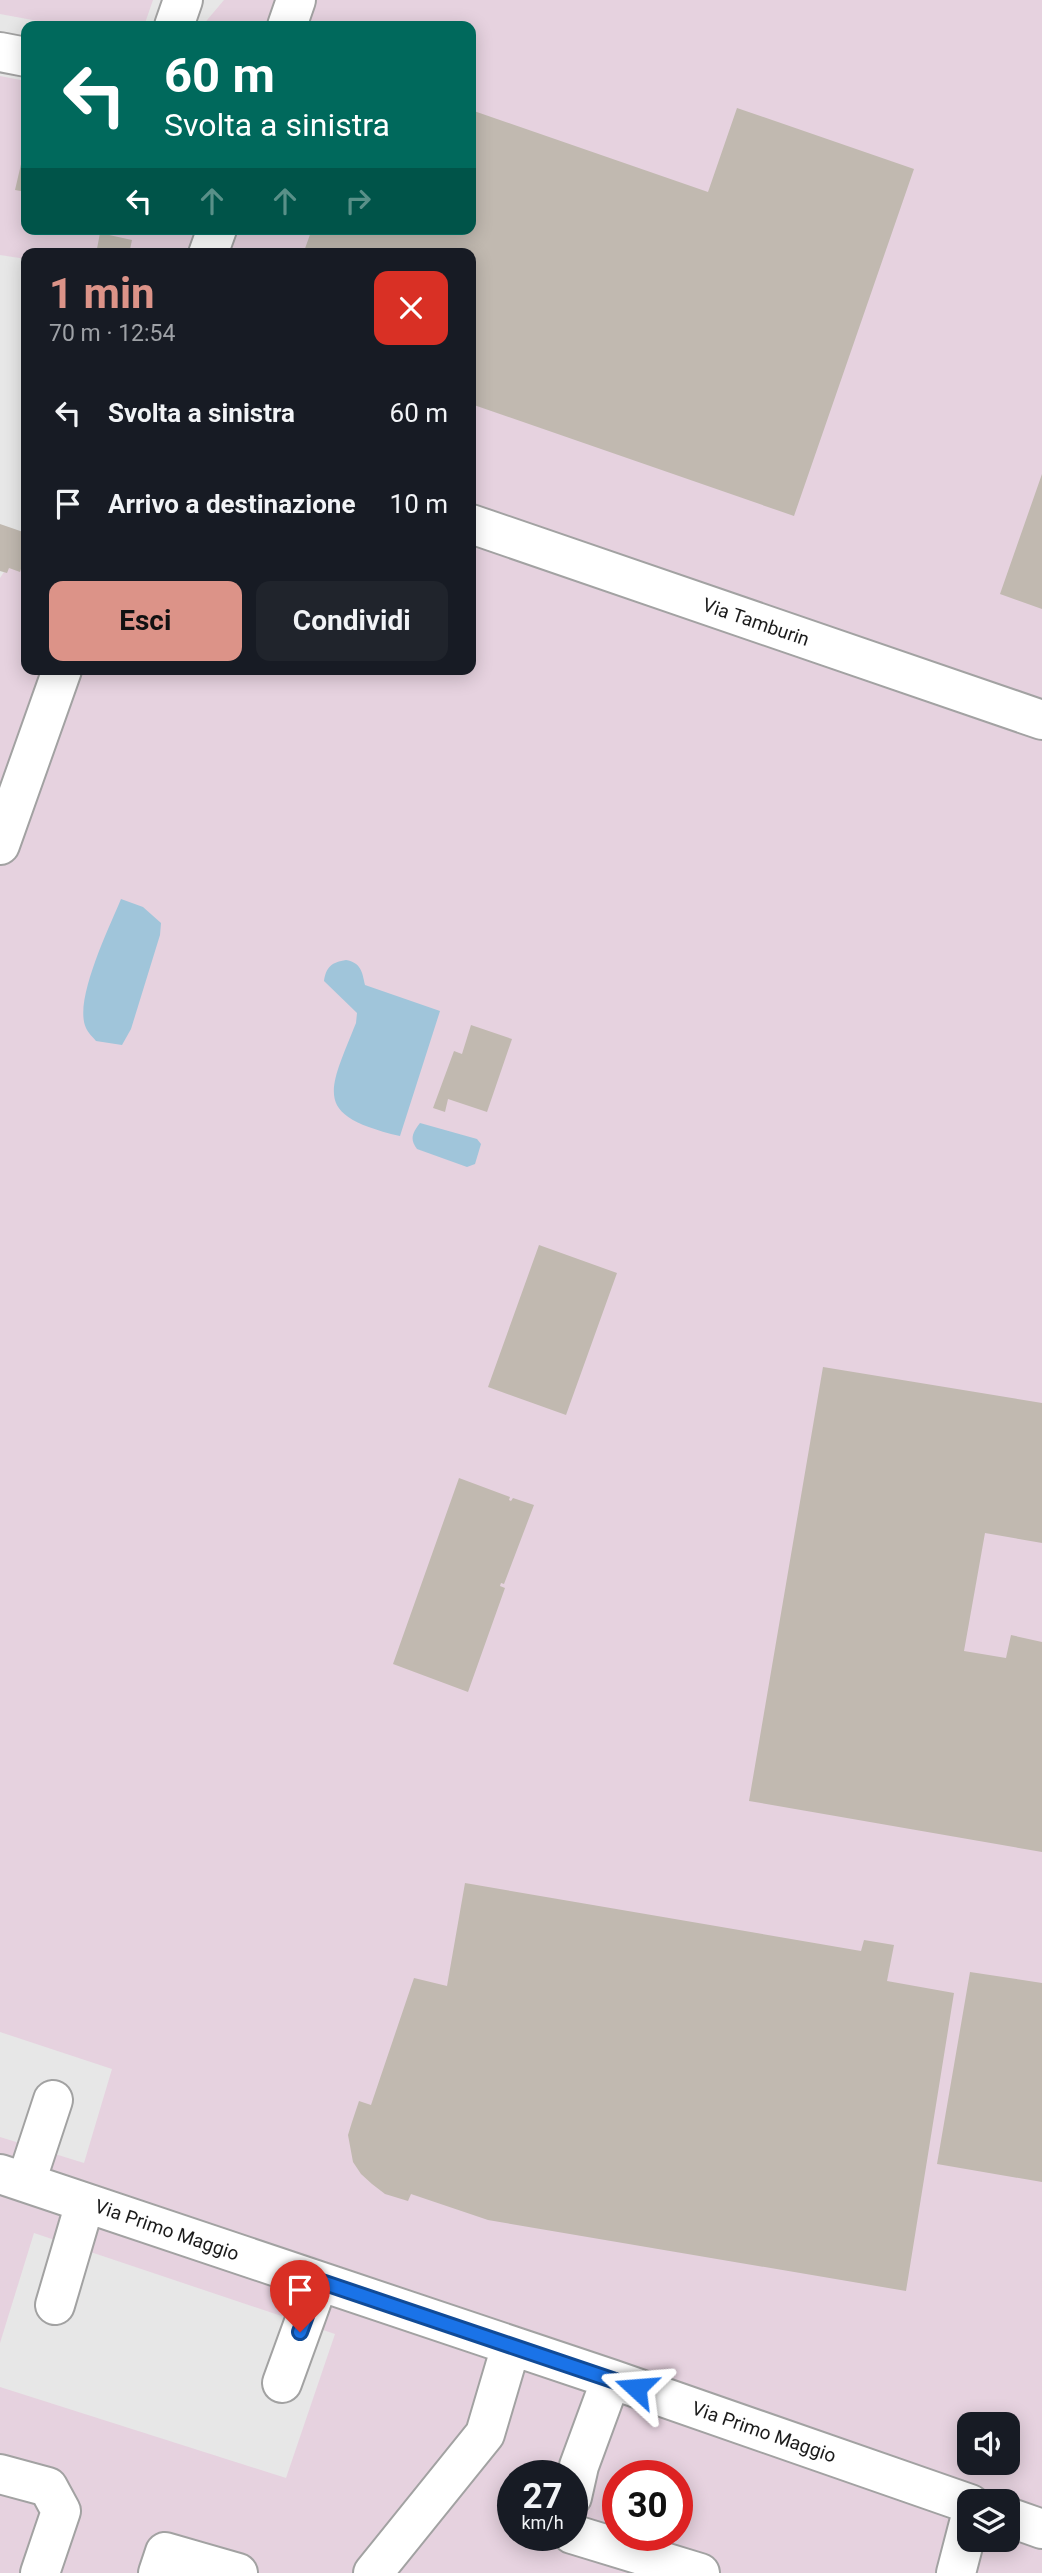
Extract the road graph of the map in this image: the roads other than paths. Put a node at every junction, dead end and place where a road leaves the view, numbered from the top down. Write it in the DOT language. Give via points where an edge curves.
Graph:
graph roads {
  1 [pos="183,0"];
  2 [pos="296,0"];
  3 [pos="176,21"];
  4 [pos="289,21"];
  5 [pos="0,52"];
  6 [pos="21,56"];
  7 [pos="476,526"];
  8 [pos="60,675"];
  9 [pos="1042,720"];
  10 [pos="0,845"];
  11 [pos="54,2100"];
  12 [pos="13,2178"];
  13 [pos="85,2203"];
  14 [pos="319,2281"];
  15 [pos="55,2305"];
  16 [pos="511,2346"];
  17 [pos="611,2379"];
  18 [pos="282,2383"];
  19 [pos="581,2460"];
  20 [pos="0,2474"];
  21 [pos="957,2499"];
  22 [pos="1020,2521"];
  23 [pos="1042,2529"];
  24 [pos="588,2539"];
  25 [pos="961,2552"];
  26 [pos="40,2573"];
  27 [pos="158,2573"];
  28 [pos="238,2573"];
  29 [pos="373,2573"];
  30 [pos="700,2573"];
  31 [pos="956,2573"];
  1 -- 3 [label="street"];
  2 -- 4 [label="street"];
  5 -- 6 [label="street"];
  7 -- 9 [label="street, Via Tamburin"];
  8 -- 10 [label="street"];
  11 -- 12 [label="street"];
  12 -- 13 [label="street, Via Primo Maggio"];
  13 -- 14 [label="street, Via Primo Maggio"];
  13 -- 15 [label="street"];
  14 -- 16 [label="street, Via Primo Maggio"];
  14 -- 18 [label="street"];
  16 -- 17 [label="street, Via Primo Maggio"];
  16 -- 29 [label="street" via="485,2434"];
  17 -- 19 [label="street"];
  17 -- 21 [label="street, Via Primo Maggio"];
  20 -- 26 [label="street" via="48,2487 61,2511"];
  22 -- 23 [label="street"];
  24 -- 30 [label="street"];
  25 -- 31 [label="street"];
  27 -- 28 [label="street" via="165,2552"];
}
